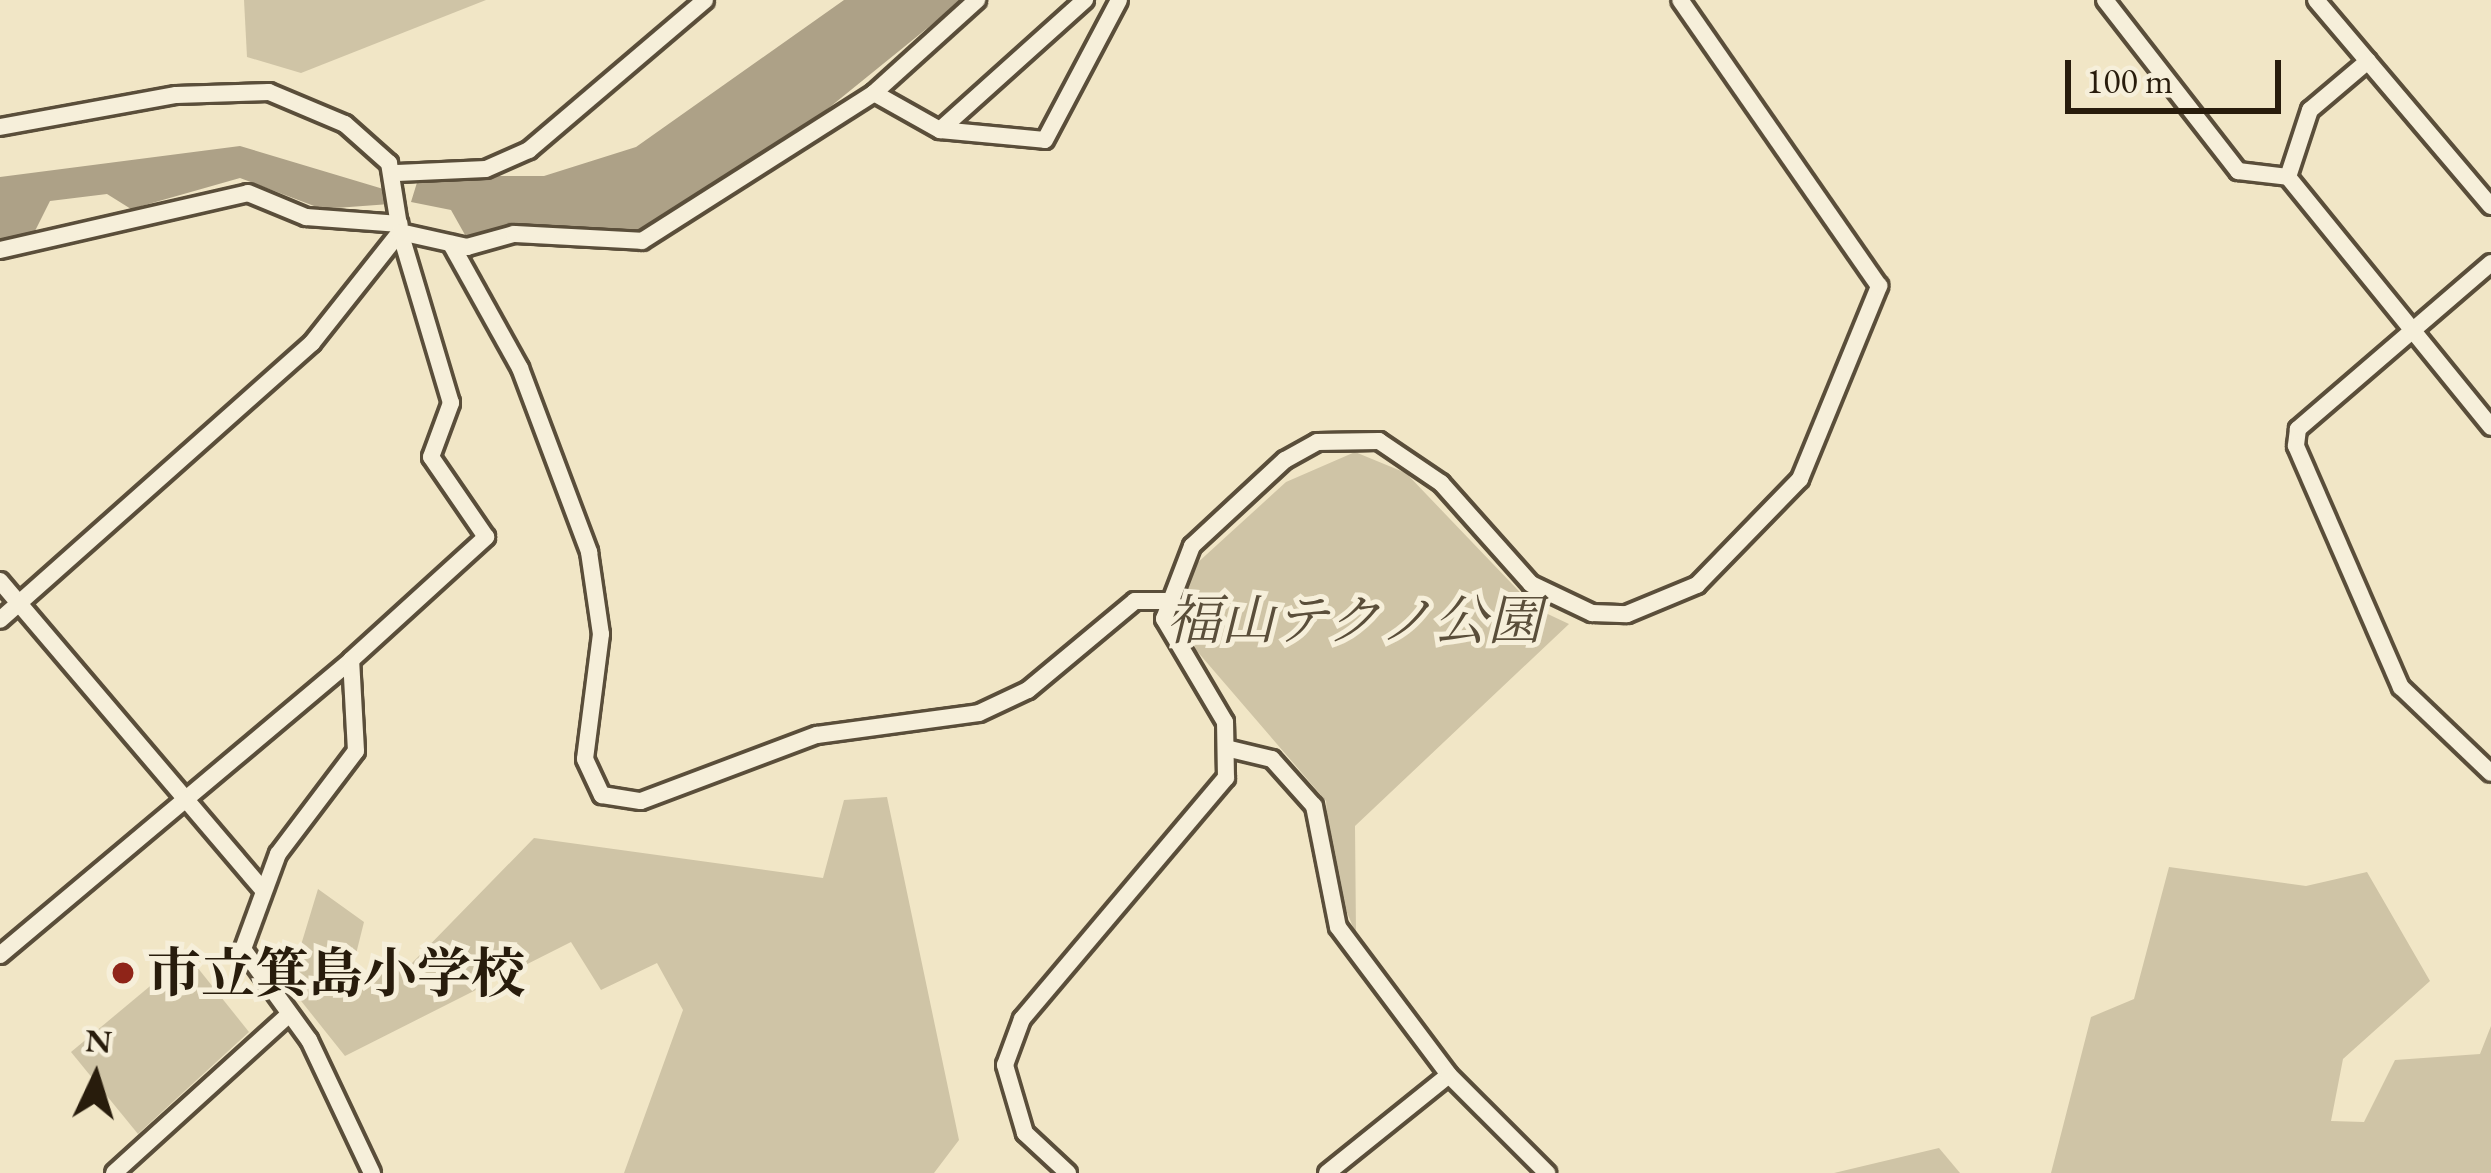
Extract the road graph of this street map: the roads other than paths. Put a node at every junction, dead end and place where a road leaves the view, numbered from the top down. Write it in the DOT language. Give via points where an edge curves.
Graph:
graph roads {
  1 [pos="705,0"];
  2 [pos="977,0"];
  3 [pos="1085,0"];
  4 [pos="1119,0"];
  5 [pos="1680,0"];
  6 [pos="2105,0"];
  7 [pos="2316,0"];
  8 [pos="2368,61"];
  9 [pos="874,93"];
  10 [pos="0,127"];
  11 [pos="940,130"];
  12 [pos="397,172"];
  13 [pos="2288,177"];
  14 [pos="2491,206"];
  15 [pos="400,228"];
  16 [pos="451,244"];
  17 [pos="0,250"];
  18 [pos="2491,263"];
  19 [pos="2414,333"];
  20 [pos="2491,427"];
  21 [pos="0,580"];
  22 [pos="1165,601"];
  23 [pos="20,603"];
  24 [pos="0,620"];
  25 [pos="351,660"];
  26 [pos="1230,749"];
  27 [pos="2491,773"];
  28 [pos="184,798"];
  29 [pos="262,889"];
  30 [pos="0,955"];
  31 [pos="287,1016"];
  32 [pos="1449,1075"];
  33 [pos="114,1173"];
  34 [pos="372,1173"];
  35 [pos="1068,1173"];
  36 [pos="1327,1173"];
  37 [pos="1547,1173"];
  1 -- 12 [label="street" via="570,118 486,169"];
  2 -- 9 [label="street"];
  3 -- 11 [label="street"];
  4 -- 11 [label="street" via="1045,140"];
  5 -- 22 [label="street" via="1879,286 1784,506 1658,608 1592,613 1531,584 1412,456 1334,440 1285,460 1192,546"];
  6 -- 13 [label="street" via="2238,171"];
  7 -- 8 [label="street"];
  8 -- 13 [label="street" via="2310,110"];
  8 -- 14 [label="street"];
  9 -- 11 [label="street"];
  9 -- 16 [label="street" via="641,241"];
  10 -- 12 [label="street" via="176,94 269,92 345,124"];
  12 -- 15 [label="street"];
  13 -- 19 [label="street"];
  15 -- 16 [label="street"];
  15 -- 17 [label="street" via="306,217 248,193"];
  15 -- 23 [label="street" via="312,343"];
  15 -- 25 [label="street" via="451,403 431,458 487,537"];
  16 -- 22 [label="street" via="520,368 589,552 601,634 585,759 602,795 641,801 818,735 979,713 1028,690 1135,601"];
  18 -- 19 [label="street"];
  19 -- 20 [label="street"];
  19 -- 27 [label="street" via="2298,429 2296,446 2401,687"];
  21 -- 23 [label="street"];
  22 -- 26 [label="street" via="1168,638 1211,695"];
  23 -- 24 [label="street"];
  23 -- 28 [label="street"];
  25 -- 28 [label="street"];
  25 -- 29 [label="street" via="356,752"];
  26 -- 32 [label="street" via="1272,759 1314,806 1338,927"];
  26 -- 35 [label="street" via="1211,803 1011,1040 1016,1112"];
  28 -- 29 [label="street"];
  28 -- 30 [label="street"];
  29 -- 31 [label="street" via="243,949"];
  31 -- 33 [label="street"];
  31 -- 34 [label="street"];
  32 -- 36 [label="street"];
  32 -- 37 [label="street"];
}
